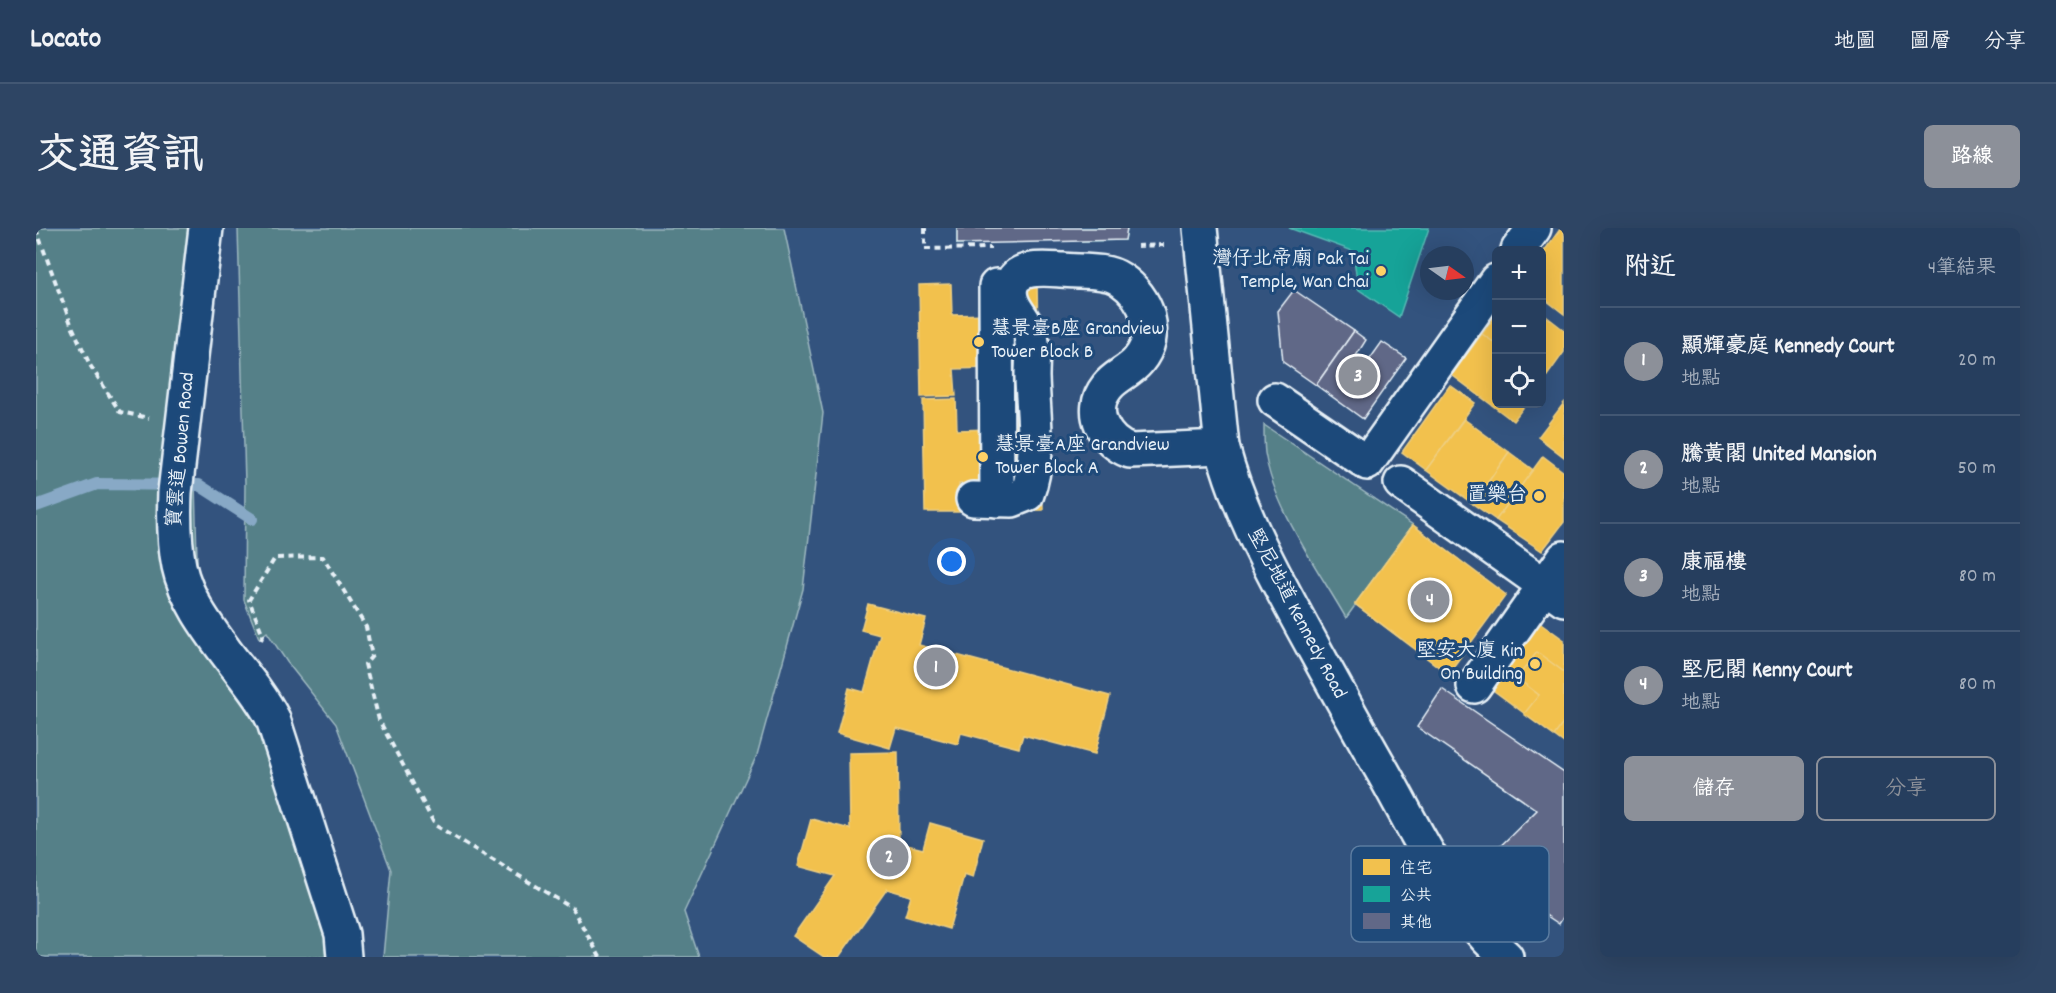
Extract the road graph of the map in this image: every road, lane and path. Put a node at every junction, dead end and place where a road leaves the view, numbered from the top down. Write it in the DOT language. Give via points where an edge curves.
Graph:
graph roads {
  1 [pos="206,228"];
  2 [pos="925,228"];
  3 [pos="1200,228"];
  4 [pos="1534,228"];
  5 [pos="36,229"];
  6 [pos="1521,246"];
  7 [pos="925,249"];
  8 [pos="996,286"];
  9 [pos="1492,288"];
  10 [pos="1275,400"];
  11 [pos="182,425"];
  12 [pos="1222,447"];
  13 [pos="1401,483"];
  14 [pos="1564,558"];
  15 [pos="1554,592"];
  16 [pos="263,635"];
  17 [pos="1474,686"];
  18 [pos="1424,846"];
  19 [pos="1490,942"];
  20 [pos="344,957"];
  21 [pos="600,957"];
  22 [pos="1506,957"];
  1 -- 11 [label="street, 寶雲道 Bowen Road"];
  2 -- 7 [label="path"];
  3 -- 12 [label="street, 堅尼地道 Kennedy Road"];
  4 -- 6 [label="street"];
  5 -- 11 [label="path" via="71,324 90,365 120,412"];
  8 -- 12 [label="street" via="985,499 1012,500 1027,494 1033,478 1031,335 1012,303 1011,286 1019,274 1035,269 1117,277 1141,297 1147,311 1147,344 1140,359 1104,389 1099,402 1098,415 1109,439 1119,447 1137,452"];
  9 -- 10 [label="street" via="1367,463"];
  11 -- 20 [label="street, 寶雲道 Bowen Road" via="175,492 179,568 198,610 273,719 342,934"];
  12 -- 18 [label="street, 堅尼地道 Kennedy Road" via="1231,482 1260,549"];
  13 -- 15 [label="street"];
  14 -- 15 [label="street"];
  15 -- 17 [label="street"];
  16 -- 21 [label="path" via="249,600 274,558 323,557 366,627 372,656 365,664 379,720 435,825 572,908"];
  19 -- 22 [label="street, 堅尼地道 Kennedy Road"];
}
